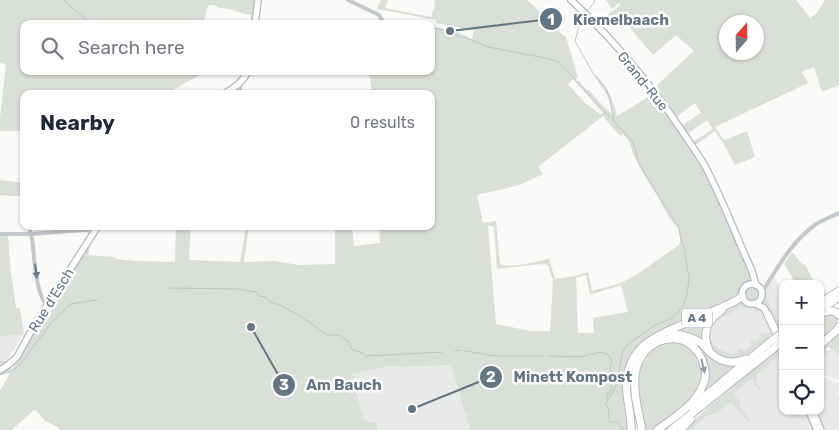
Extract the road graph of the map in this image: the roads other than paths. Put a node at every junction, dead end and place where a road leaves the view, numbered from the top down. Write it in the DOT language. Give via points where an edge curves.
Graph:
graph roads {
  1 [pos="258,0"];
  2 [pos="348,0"];
  3 [pos="571,0"];
  4 [pos="256,20"];
  5 [pos="382,20"];
  6 [pos="246,75"];
  7 [pos="239,84"];
  8 [pos="230,90"];
  9 [pos="240,90"];
  10 [pos="839,213"];
  11 [pos="30,230"];
  12 [pos="75,230"];
  13 [pos="96,230"];
  14 [pos="0,234"];
  15 [pos="31,234"];
  16 [pos="769,282"];
  17 [pos="754,285"];
  18 [pos="839,291"];
  19 [pos="762,295"];
  20 [pos="839,297"];
  21 [pos="743,299"];
  22 [pos="824,300"];
  23 [pos="756,304"];
  24 [pos="46,305"];
  25 [pos="824,307"];
  26 [pos="824,312"];
  27 [pos="768,315"];
  28 [pos="839,315"];
  29 [pos="776,326"];
  30 [pos="839,327"];
  31 [pos="779,332"];
  32 [pos="839,332"];
  33 [pos="779,337"];
  34 [pos="779,338"];
  35 [pos="651,340"];
  36 [pos="779,341"];
  37 [pos="824,341"];
  38 [pos="779,342"];
  39 [pos="772,345"];
  40 [pos="824,345"];
  41 [pos="638,352"];
  42 [pos="758,352"];
  43 [pos="712,354"];
  44 [pos="0,370"];
  45 [pos="701,407"];
  46 [pos="811,415"];
  47 [pos="815,415"];
  48 [pos="631,430"];
  49 [pos="638,430"];
  50 [pos="642,430"];
  51 [pos="657,430"];
  52 [pos="662,430"];
  53 [pos="671,430"];
  54 [pos="681,430"];
  55 [pos="817,430"];
  56 [pos="821,430"];
  1 -- 4 [label="main road"];
  2 -- 5 [label="street" via="379,15"];
  3 -- 17 [label="main road, Grand-Rue" via="646,81 704,164 752,271"];
  6 -- 7 [label="main road"];
  7 -- 8 [label="main road"];
  7 -- 9 [label="street"];
  10 -- 16 [label="street" via="802,236"];
  11 -- 15 [label="street"];
  12 -- 15 [label="street"];
  13 -- 24 [label="main road, Rue d'Esch"];
  14 -- 15 [label="street"];
  15 -- 24 [label="street, one-way" via="37,282"];
  16 -- 17 [label="street"];
  16 -- 19 [label="street"];
  17 -- 19 [label="main road"];
  17 -- 21 [label="main road" via="744,288"];
  18 -- 22 [label="highway"];
  19 -- 23 [label="main road"];
  19 -- 29 [label="main road"];
  20 -- 25 [label="highway"];
  21 -- 23 [label="main road" via="750,305"];
  21 -- 35 [label="highway, A 4"];
  21 -- 43 [label="highway, A 4" via="715,315 706,328 708,348"];
  23 -- 27 [label="main road"];
  24 -- 44 [label="main road, Rue d'Esch" via="17,357"];
  26 -- 28 [label="highway" via="832,310"];
  27 -- 34 [label="highway"];
  27 -- 36 [label="main road"];
  29 -- 31 [label="highway"];
  30 -- 37 [label="highway"];
  32 -- 40 [label="highway"];
  33 -- 39 [label="highway, bridge"];
  35 -- 41 [label="highway, A 4"];
  35 -- 43 [label="highway" via="683,335 699,342"];
  38 -- 39 [label="highway, bridge"];
  39 -- 42 [label="highway"];
  39 -- 45 [label="highway"];
  41 -- 48 [label="highway, A 4" via="631,362 627,379"];
  41 -- 49 [label="highway" via="631,383"];
  42 -- 43 [label="highway" via="734,362"];
  42 -- 52 [label="highway"];
  45 -- 53 [label="highway"];
  45 -- 54 [label="highway"];
  46 -- 55 [label="main road"];
  47 -- 56 [label="main road"];
  50 -- 51 [label="highway, A 4, one-way" via="634,384 638,362 655,342 677,339 698,352 705,371 704,384 693,401"];
}
